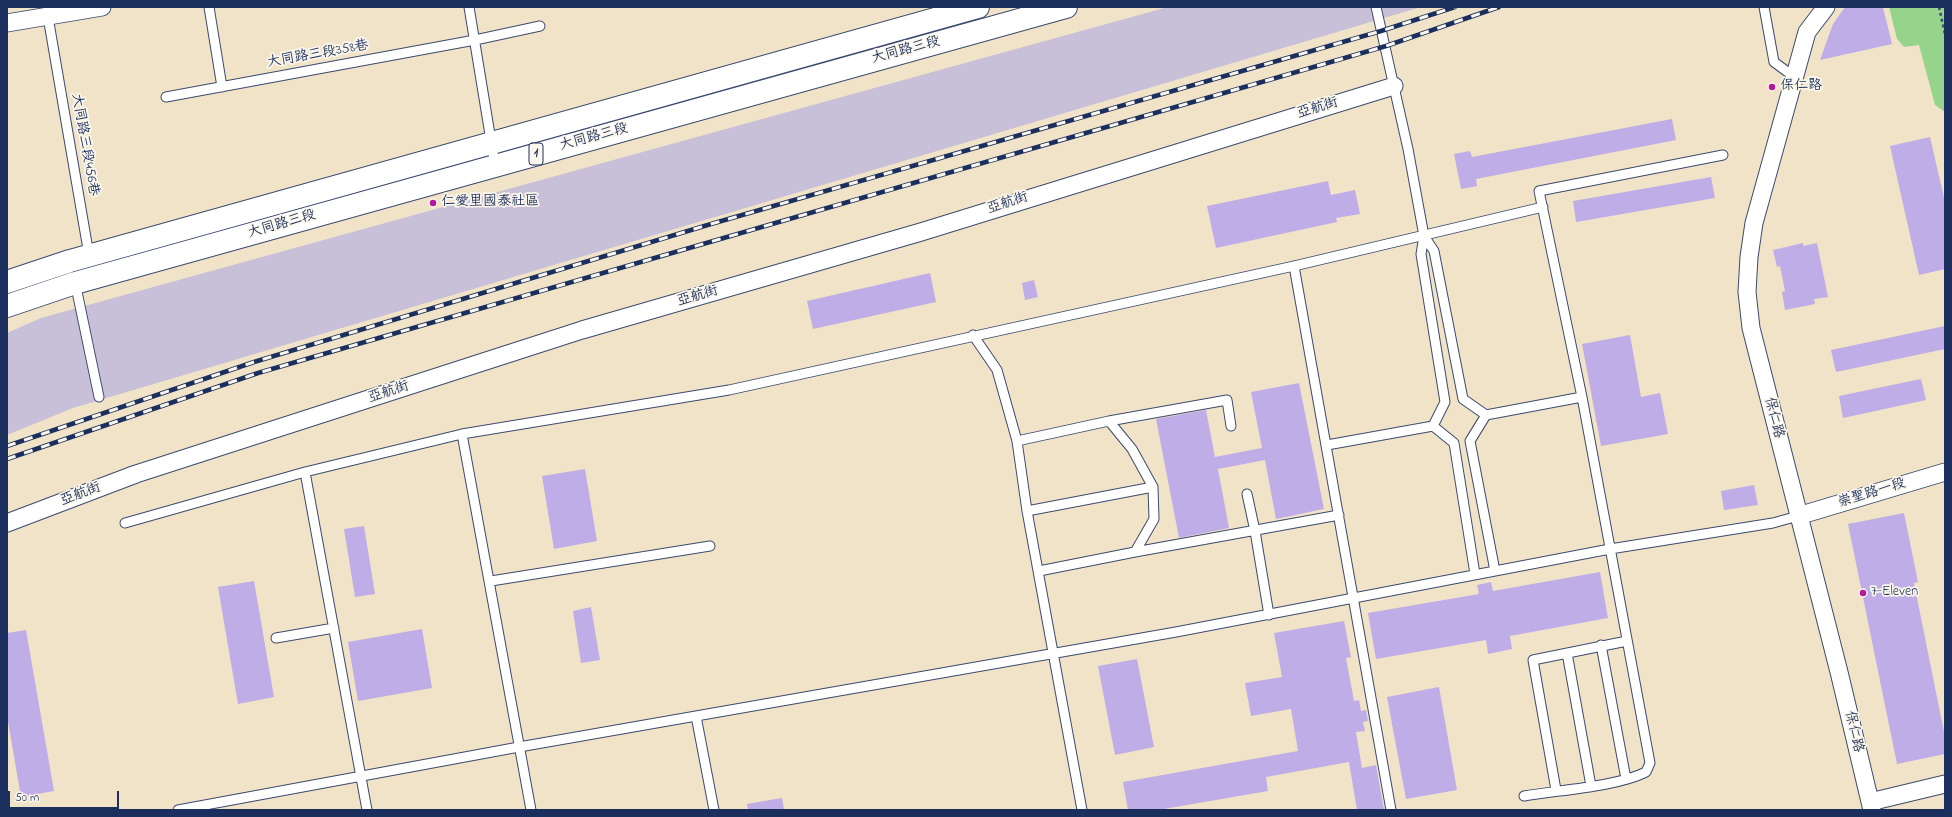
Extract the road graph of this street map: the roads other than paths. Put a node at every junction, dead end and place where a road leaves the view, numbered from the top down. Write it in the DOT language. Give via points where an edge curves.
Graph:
graph roads {
  1 [pos="102,7"];
  2 [pos="209,7"];
  3 [pos="469,7"];
  4 [pos="978,7"];
  5 [pos="1066,7"];
  6 [pos="1376,7"];
  7 [pos="1764,7"];
  8 [pos="1826,7"];
  9 [pos="48,16"];
  10 [pos="7,23"];
  11 [pos="540,26"];
  12 [pos="475,40"];
  13 [pos="1793,76"];
  14 [pos="1394,86"];
  15 [pos="222,87"];
  16 [pos="166,97"];
  17 [pos="492,143"];
  18 [pos="1723,155"];
  19 [pos="495,165"];
  20 [pos="1543,208"];
  21 [pos="1424,236"];
  22 [pos="1294,266"];
  23 [pos="82,269"];
  24 [pos="7,282"];
  25 [pos="7,306"];
  26 [pos="973,335"];
  27 [pos="99,397"];
  28 [pos="1582,397"];
  29 [pos="1463,399"];
  30 [pos="1445,402"];
  31 [pos="1486,415"];
  32 [pos="1109,421"];
  33 [pos="1231,426"];
  34 [pos="1433,426"];
  35 [pos="462,434"];
  36 [pos="1017,441"];
  37 [pos="1470,441"];
  38 [pos="1454,443"];
  39 [pos="1327,445"];
  40 [pos="305,472"];
  41 [pos="1945,472"];
  42 [pos="1153,487"];
  43 [pos="1247,494"];
  44 [pos="1027,511"];
  45 [pos="1339,515"];
  46 [pos="1798,516"];
  47 [pos="7,523"];
  48 [pos="125,523"];
  49 [pos="1255,531"];
  50 [pos="710,546"];
  51 [pos="1610,549"];
  52 [pos="1135,552"];
  53 [pos="1495,570"];
  54 [pos="1039,571"];
  55 [pos="1474,574"];
  56 [pos="491,581"];
  57 [pos="1354,599"];
  58 [pos="1269,615"];
  59 [pos="334,628"];
  60 [pos="276,638"];
  61 [pos="1628,640"];
  62 [pos="1601,645"];
  63 [pos="1054,652"];
  64 [pos="1567,653"];
  65 [pos="696,716"];
  66 [pos="519,747"];
  67 [pos="361,775"];
  68 [pos="1626,779"];
  69 [pos="1945,784"];
  70 [pos="1591,786"];
  71 [pos="1556,790"];
  72 [pos="1524,796"];
  73 [pos="1871,806"];
  74 [pos="178,810"];
  75 [pos="367,810"];
  76 [pos="531,810"];
  77 [pos="714,810"];
  78 [pos="1082,810"];
  79 [pos="1391,810"];
  1 -- 9 [label="street"];
  2 -- 15 [label="lane"];
  3 -- 12 [label="lane"];
  4 -- 17 [label="main road, 大同路三段 / 1"];
  5 -- 19 [label="main road, 大同路三段 / 1"];
  6 -- 14 [label="lane"];
  7 -- 13 [label="lane" via="1774,62"];
  8 -- 13 [label="street, 保仁路" via="1807,32"];
  9 -- 10 [label="street"];
  9 -- 23 [label="lane, 大同路三段456巷"];
  11 -- 12 [label="lane, 大同路三段358巷"];
  12 -- 15 [label="lane, 大同路三段358巷"];
  12 -- 17 [label="lane"];
  13 -- 46 [label="street, 保仁路" via="1754,223 1747,292 1751,328"];
  14 -- 21 [label="lane"];
  14 -- 47 [label="street, 亞航街" via="921,232 582,330 136,474"];
  15 -- 16 [label="lane, 大同路三段358巷"];
  17 -- 19 [label="lane"];
  17 -- 23 [label="main road, 大同路三段 / 1"];
  18 -- 20 [label="lane" via="1539,191"];
  19 -- 23 [label="main road, 大同路三段 / 1"];
  20 -- 21 [label="lane"];
  20 -- 28 [label="lane"];
  21 -- 22 [label="lane"];
  21 -- 29 [label="lane" via="1434,251"];
  21 -- 30 [label="lane" via="1422,254"];
  22 -- 26 [label="lane"];
  22 -- 39 [label="lane"];
  23 -- 24 [label="main road, 大同路三段 / 1"];
  23 -- 25 [label="main road, 大同路三段 / 1"];
  23 -- 27 [label="lane"];
  26 -- 35 [label="lane" via="729,390"];
  26 -- 36 [label="lane" via="997,370"];
  28 -- 31 [label="lane"];
  28 -- 51 [label="lane"];
  29 -- 30 [label="lane"];
  29 -- 31 [label="lane"];
  30 -- 34 [label="lane"];
  31 -- 37 [label="lane"];
  32 -- 33 [label="lane" via="1226,400"];
  32 -- 36 [label="lane"];
  32 -- 42 [label="lane" via="1132,449"];
  34 -- 38 [label="lane"];
  34 -- 39 [label="lane"];
  35 -- 40 [label="lane"];
  35 -- 56 [label="lane"];
  36 -- 44 [label="lane"];
  37 -- 38 [label="lane"];
  37 -- 53 [label="lane"];
  38 -- 55 [label="lane"];
  39 -- 45 [label="lane"];
  40 -- 48 [label="lane"];
  40 -- 59 [label="lane"];
  41 -- 46 [label="street, 崇聖路一段"];
  42 -- 44 [label="lane"];
  42 -- 52 [label="lane" via="1154,519"];
  43 -- 49 [label="lane"];
  44 -- 54 [label="lane"];
  45 -- 49 [label="lane"];
  45 -- 57 [label="lane"];
  46 -- 51 [label="lane" via="1773,523"];
  46 -- 73 [label="street, 保仁路"];
  49 -- 52 [label="lane"];
  49 -- 58 [label="lane"];
  50 -- 56 [label="lane"];
  51 -- 53 [label="lane"];
  51 -- 61 [label="lane"];
  52 -- 54 [label="lane"];
  53 -- 55 [label="lane"];
  54 -- 63 [label="lane"];
  55 -- 57 [label="lane"];
  56 -- 66 [label="lane"];
  57 -- 58 [label="lane"];
  57 -- 79 [label="lane"];
  58 -- 63 [label="lane"];
  59 -- 60 [label="lane"];
  59 -- 67 [label="lane"];
  61 -- 62 [label="lane"];
  61 -- 68 [label="lane" via="1650,763 1646,772"];
  62 -- 64 [label="lane"];
  62 -- 68 [label="lane"];
  63 -- 65 [label="lane"];
  63 -- 78 [label="lane"];
  64 -- 70 [label="lane"];
  64 -- 71 [label="lane" via="1533,660"];
  65 -- 66 [label="lane"];
  65 -- 77 [label="lane"];
  66 -- 67 [label="lane"];
  66 -- 76 [label="lane"];
  67 -- 74 [label="lane"];
  67 -- 75 [label="lane"];
  68 -- 70 [label="lane"];
  69 -- 73 [label="street"];
  70 -- 71 [label="lane"];
  71 -- 72 [label="lane"];
}
